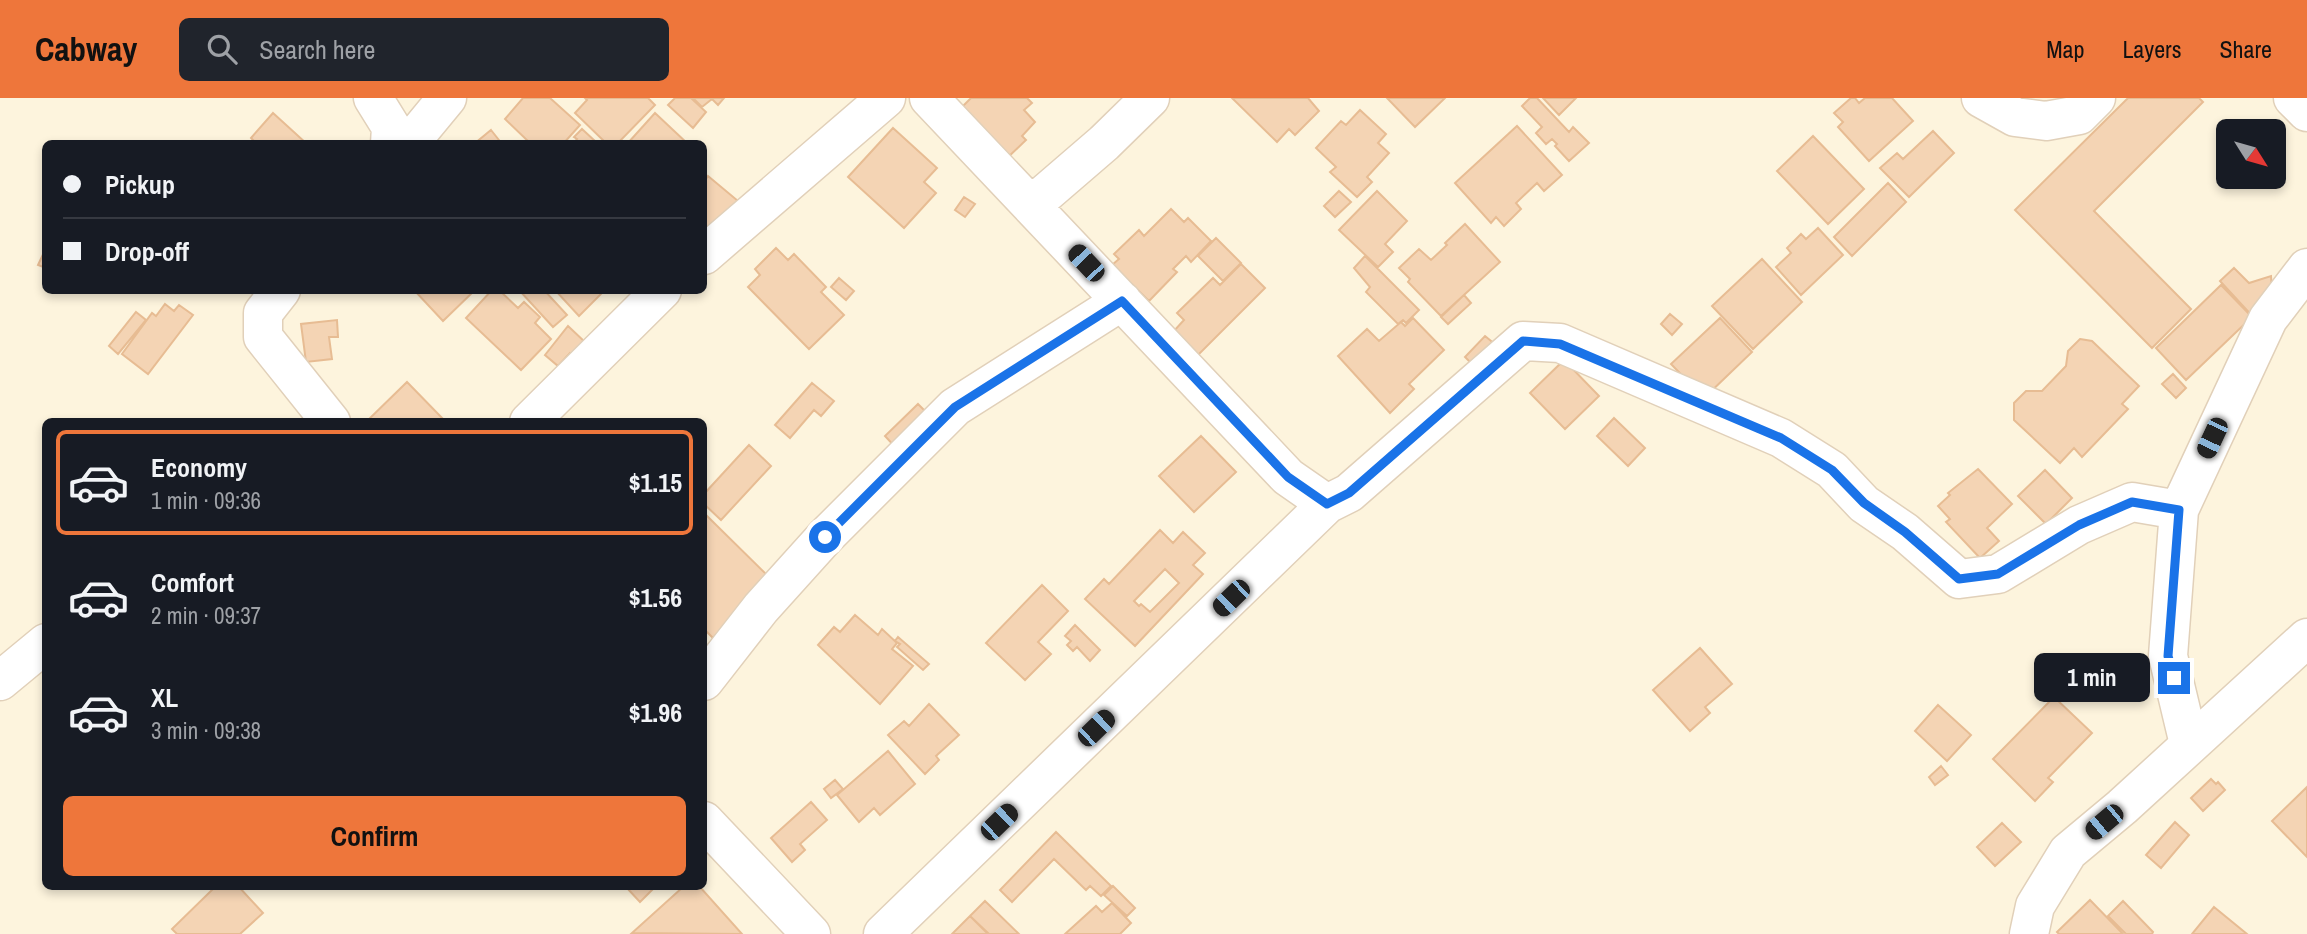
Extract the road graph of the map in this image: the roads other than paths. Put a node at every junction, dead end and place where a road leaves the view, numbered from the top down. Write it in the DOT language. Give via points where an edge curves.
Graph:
graph roads {
  1 [pos="373,98"];
  2 [pos="447,98"];
  3 [pos="886,98"];
  4 [pos="929,98"];
  5 [pos="1150,98"];
  6 [pos="1981,98"];
  7 [pos="2096,98"];
  8 [pos="2293,98"];
  9 [pos="2307,112"];
  10 [pos="390,140"];
  11 [pos="412,140"];
  12 [pos="1032,205"];
  13 [pos="707,252"];
  14 [pos="2307,268"];
  15 [pos="278,294"];
  16 [pos="658,294"];
  17 [pos="1122,301"];
  18 [pos="322,418"];
  19 [pos="533,418"];
  20 [pos="1327,504"];
  21 [pos="2179,510"];
  22 [pos="2307,638"];
  23 [pos="42,646"];
  24 [pos="707,677"];
  25 [pos="0,681"];
  26 [pos="2189,744"];
  27 [pos="707,824"];
  28 [pos="811,934"];
  29 [pos="883,934"];
  30 [pos="2029,934"];
  1 -- 10 [label="street" via="391,127"];
  2 -- 11 [label="street"];
  3 -- 13 [label="street"];
  4 -- 12 [label="street"];
  5 -- 12 [label="street"];
  6 -- 7 [label="street" via="2015,117 2046,121 2079,115"];
  8 -- 9 [label="street"];
  12 -- 17 [label="street"];
  14 -- 21 [label="street" via="2267,319"];
  15 -- 18 [label="street" via="263,313 263,337"];
  16 -- 19 [label="street"];
  17 -- 20 [label="street" via="1288,477"];
  17 -- 24 [label="street" via="955,407 825,537"];
  20 -- 21 [label="street" via="1349,493 1523,341 1560,344 1781,438 1832,470 1864,503 1959,579 1998,574 2079,525 2132,502"];
  20 -- 29 [label="street"];
  21 -- 26 [label="street" via="2168,656"];
  22 -- 26 [label="street"];
  23 -- 25 [label="street"];
  26 -- 30 [label="street" via="2068,852 2035,906"];
  27 -- 28 [label="street"];
}
